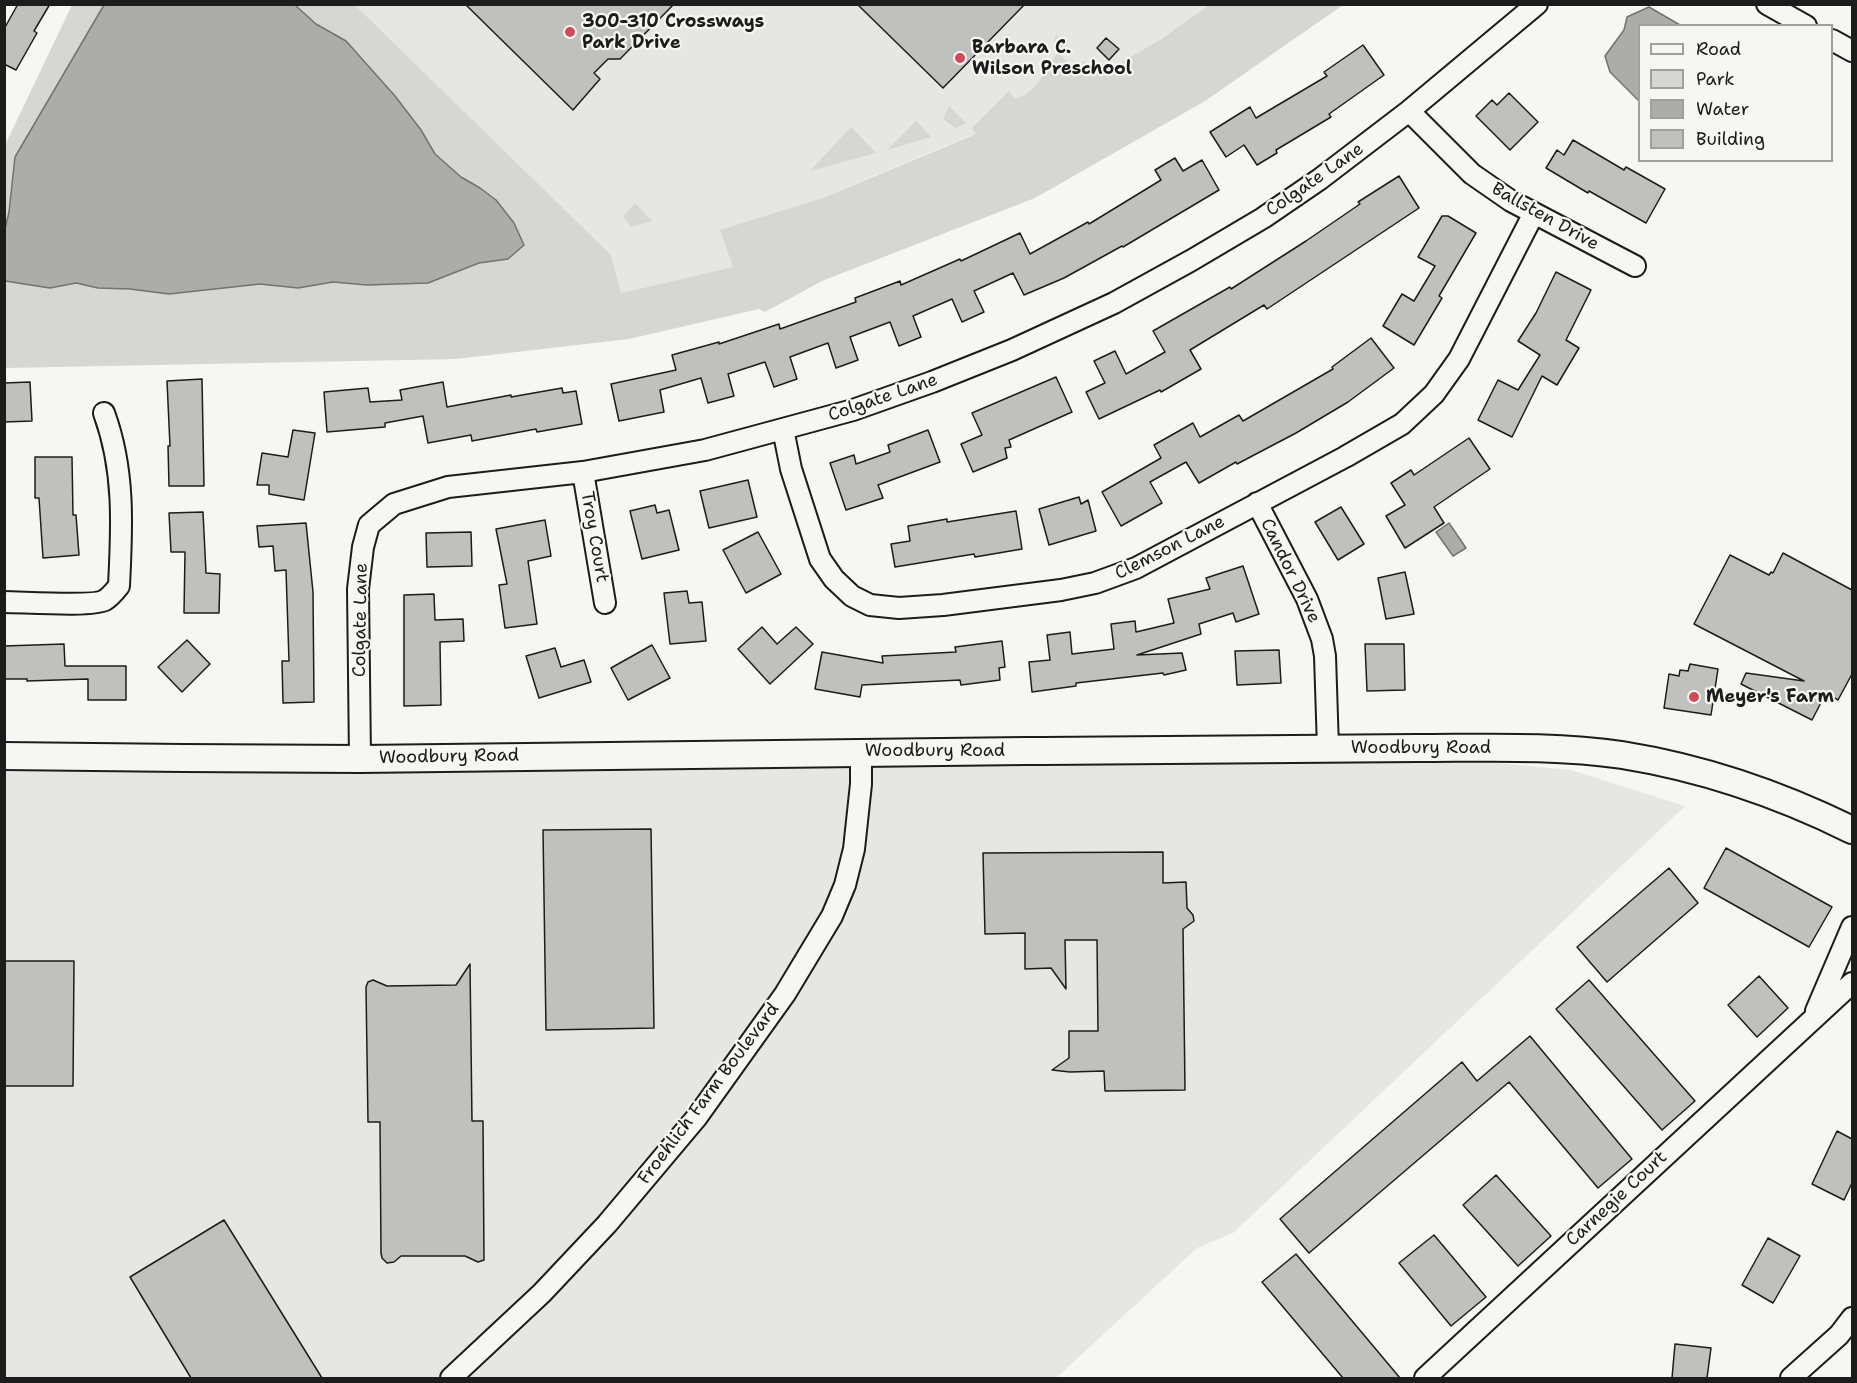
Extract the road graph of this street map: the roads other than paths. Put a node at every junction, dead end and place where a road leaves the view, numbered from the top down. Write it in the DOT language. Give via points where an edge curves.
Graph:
graph roads {
  1 [pos="1537,4"];
  2 [pos="1767,4"];
  3 [pos="1802,24"];
  4 [pos="1833,41"];
  5 [pos="1852,51"];
  6 [pos="1409,111"];
  7 [pos="1534,213"];
  8 [pos="1635,266"];
  9 [pos="104,413"];
  10 [pos="783,429"];
  11 [pos="583,472"];
  12 [pos="1257,503"];
  13 [pos="4,602"];
  14 [pos="605,603"];
  15 [pos="1328,748"];
  16 [pos="861,752"];
  17 [pos="4,756"];
  18 [pos="360,759"];
  19 [pos="1852,830"];
  20 [pos="1852,927"];
  21 [pos="1852,983"];
  22 [pos="1811,1022"];
  23 [pos="1852,1318"];
  24 [pos="451,1378"];
  25 [pos="1425,1378"];
  26 [pos="1791,1378"];
  1 -- 6 [label="street, Colgate Lane"];
  2 -- 3 [label="street"];
  4 -- 5 [label="street"];
  6 -- 7 [label="street, Ballsten Drive" via="1472,174"];
  6 -- 10 [label="street, Colgate Lane" via="1263,218 1114,303 932,382"];
  7 -- 8 [label="street, Ballsten Drive"];
  7 -- 12 [label="street, Clemson Lane" via="1459,359 1434,394 1402,424"];
  9 -- 13 [label="street" via="114,440 120,477 119,586 104,601 84,605"];
  10 -- 11 [label="street, Colgate Lane" via="705,450"];
  10 -- 12 [label="street, Clemson Lane" via="791,469 820,559 852,596 870,605 899,608 943,604 1095,583 1136,568"];
  11 -- 14 [label="street, Troy Court"];
  11 -- 18 [label="street, Colgate Lane" via="448,487 394,504 369,525 358,589"];
  12 -- 15 [label="street, Candor Drive" via="1307,599 1322,639"];
  15 -- 16 [label="main road, Woodbury Road"];
  15 -- 19 [label="main road, Woodbury Road" via="1566,749 1620,755 1701,771 1748,786"];
  16 -- 18 [label="main road, Woodbury Road"];
  16 -- 24 [label="street, Froehlich Farm Boulevard" via="854,849 845,885 832,916 785,994 697,1117 607,1224 542,1293"];
  17 -- 18 [label="main road, Woodbury Road"];
  20 -- 22 [label="street, Carnegie Court"];
  21 -- 22 [label="street, Carnegie Court"];
  22 -- 25 [label="street, Carnegie Court"];
  23 -- 26 [label="street" via="1839,1335"];
}
